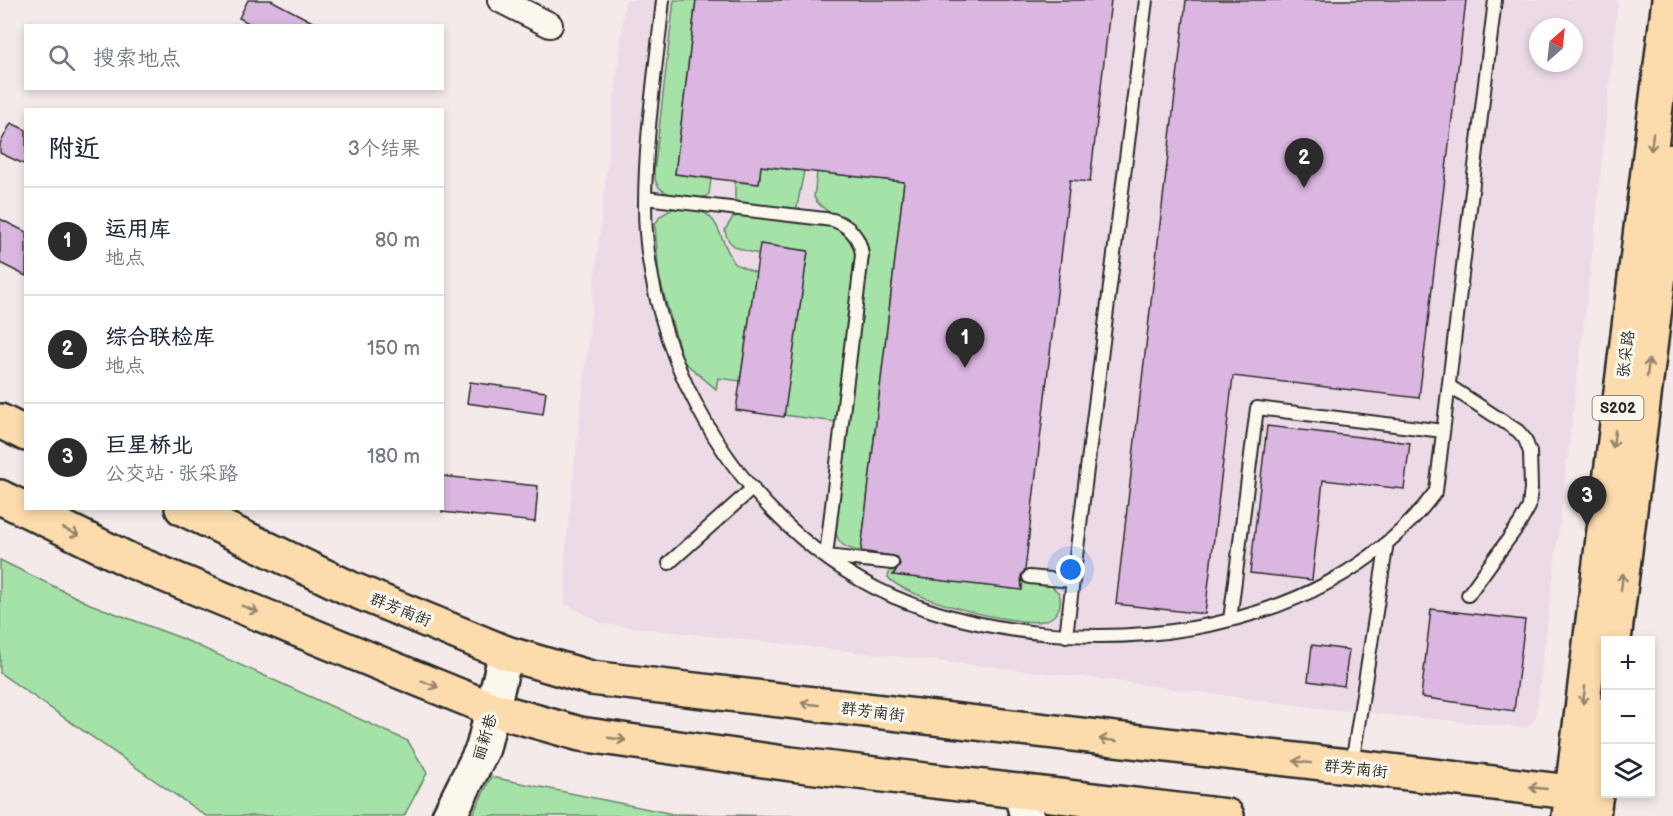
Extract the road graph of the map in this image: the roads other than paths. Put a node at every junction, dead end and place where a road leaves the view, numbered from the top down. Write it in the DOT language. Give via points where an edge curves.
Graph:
graph roads {
  1 [pos="500,0"];
  2 [pos="663,0"];
  3 [pos="1146,0"];
  4 [pos="1495,0"];
  5 [pos="1669,0"];
  6 [pos="550,25"];
  7 [pos="1673,161"];
  8 [pos="645,198"];
  9 [pos="1449,386"];
  10 [pos="0,422"];
  11 [pos="1443,431"];
  12 [pos="24,433"];
  13 [pos="753,488"];
  14 [pos="0,497"];
  15 [pos="24,509"];
  16 [pos="27,510"];
  17 [pos="186,510"];
  18 [pos="1387,542"];
  19 [pos="826,556"];
  20 [pos="669,563"];
  21 [pos="892,563"];
  22 [pos="1029,577"];
  23 [pos="1073,581"];
  24 [pos="1468,595"];
  25 [pos="1230,620"];
  26 [pos="1066,636"];
  27 [pos="1614,636"];
  28 [pos="506,653"];
  29 [pos="492,709"];
  30 [pos="1601,731"];
  31 [pos="1352,768"];
  32 [pos="1023,803"];
  33 [pos="1583,805"];
  34 [pos="449,816"];
  35 [pos="1227,816"];
  1 -- 6 [label="street"];
  2 -- 8 [label="lane"];
  3 -- 23 [label="lane"];
  4 -- 9 [label="lane"];
  5 -- 33 [label="main road, 张采路 / S202, one-way"];
  27 -- 7 [label="main road, 张采路 / S202, one-way"];
  8 -- 13 [label="lane" via="653,277 670,345 698,410"];
  8 -- 19 [label="lane" via="833,220 859,240 862,255"];
  9 -- 11 [label="lane"];
  9 -- 24 [label="lane" via="1518,431 1530,452 1531,495 1527,512"];
  10 -- 12 [label="main road"];
  11 -- 18 [label="lane" via="1436,491"];
  11 -- 25 [label="lane" via="1257,408"];
  13 -- 19 [label="lane" via="783,523"];
  13 -- 20 [label="lane"];
  14 -- 15 [label="main road, one-way"];
  16 -- 29 [label="main road, one-way" via="131,561"];
  17 -- 28 [label="main road, 群芳南街" via="349,588"];
  18 -- 25 [label="lane" via="1328,583 1278,606"];
  18 -- 31 [label="lane"];
  19 -- 21 [label="lane"];
  19 -- 26 [label="lane" via="907,602 982,626"];
  22 -- 23 [label="lane"];
  23 -- 26 [label="lane"];
  25 -- 26 [label="lane" via="1149,634"];
  28 -- 29 [label="street, 丽新巷"];
  31 -- 28 [label="main road, 群芳南街, one-way" via="591,678"];
  29 -- 32 [label="main road, one-way" via="580,734"];
  29 -- 34 [label="street, 丽新巷" via="483,748"];
  30 -- 33 [label="main road"];
  33 -- 31 [label="main road, 群芳南街, one-way"];
  32 -- 35 [label="main road"];
}
